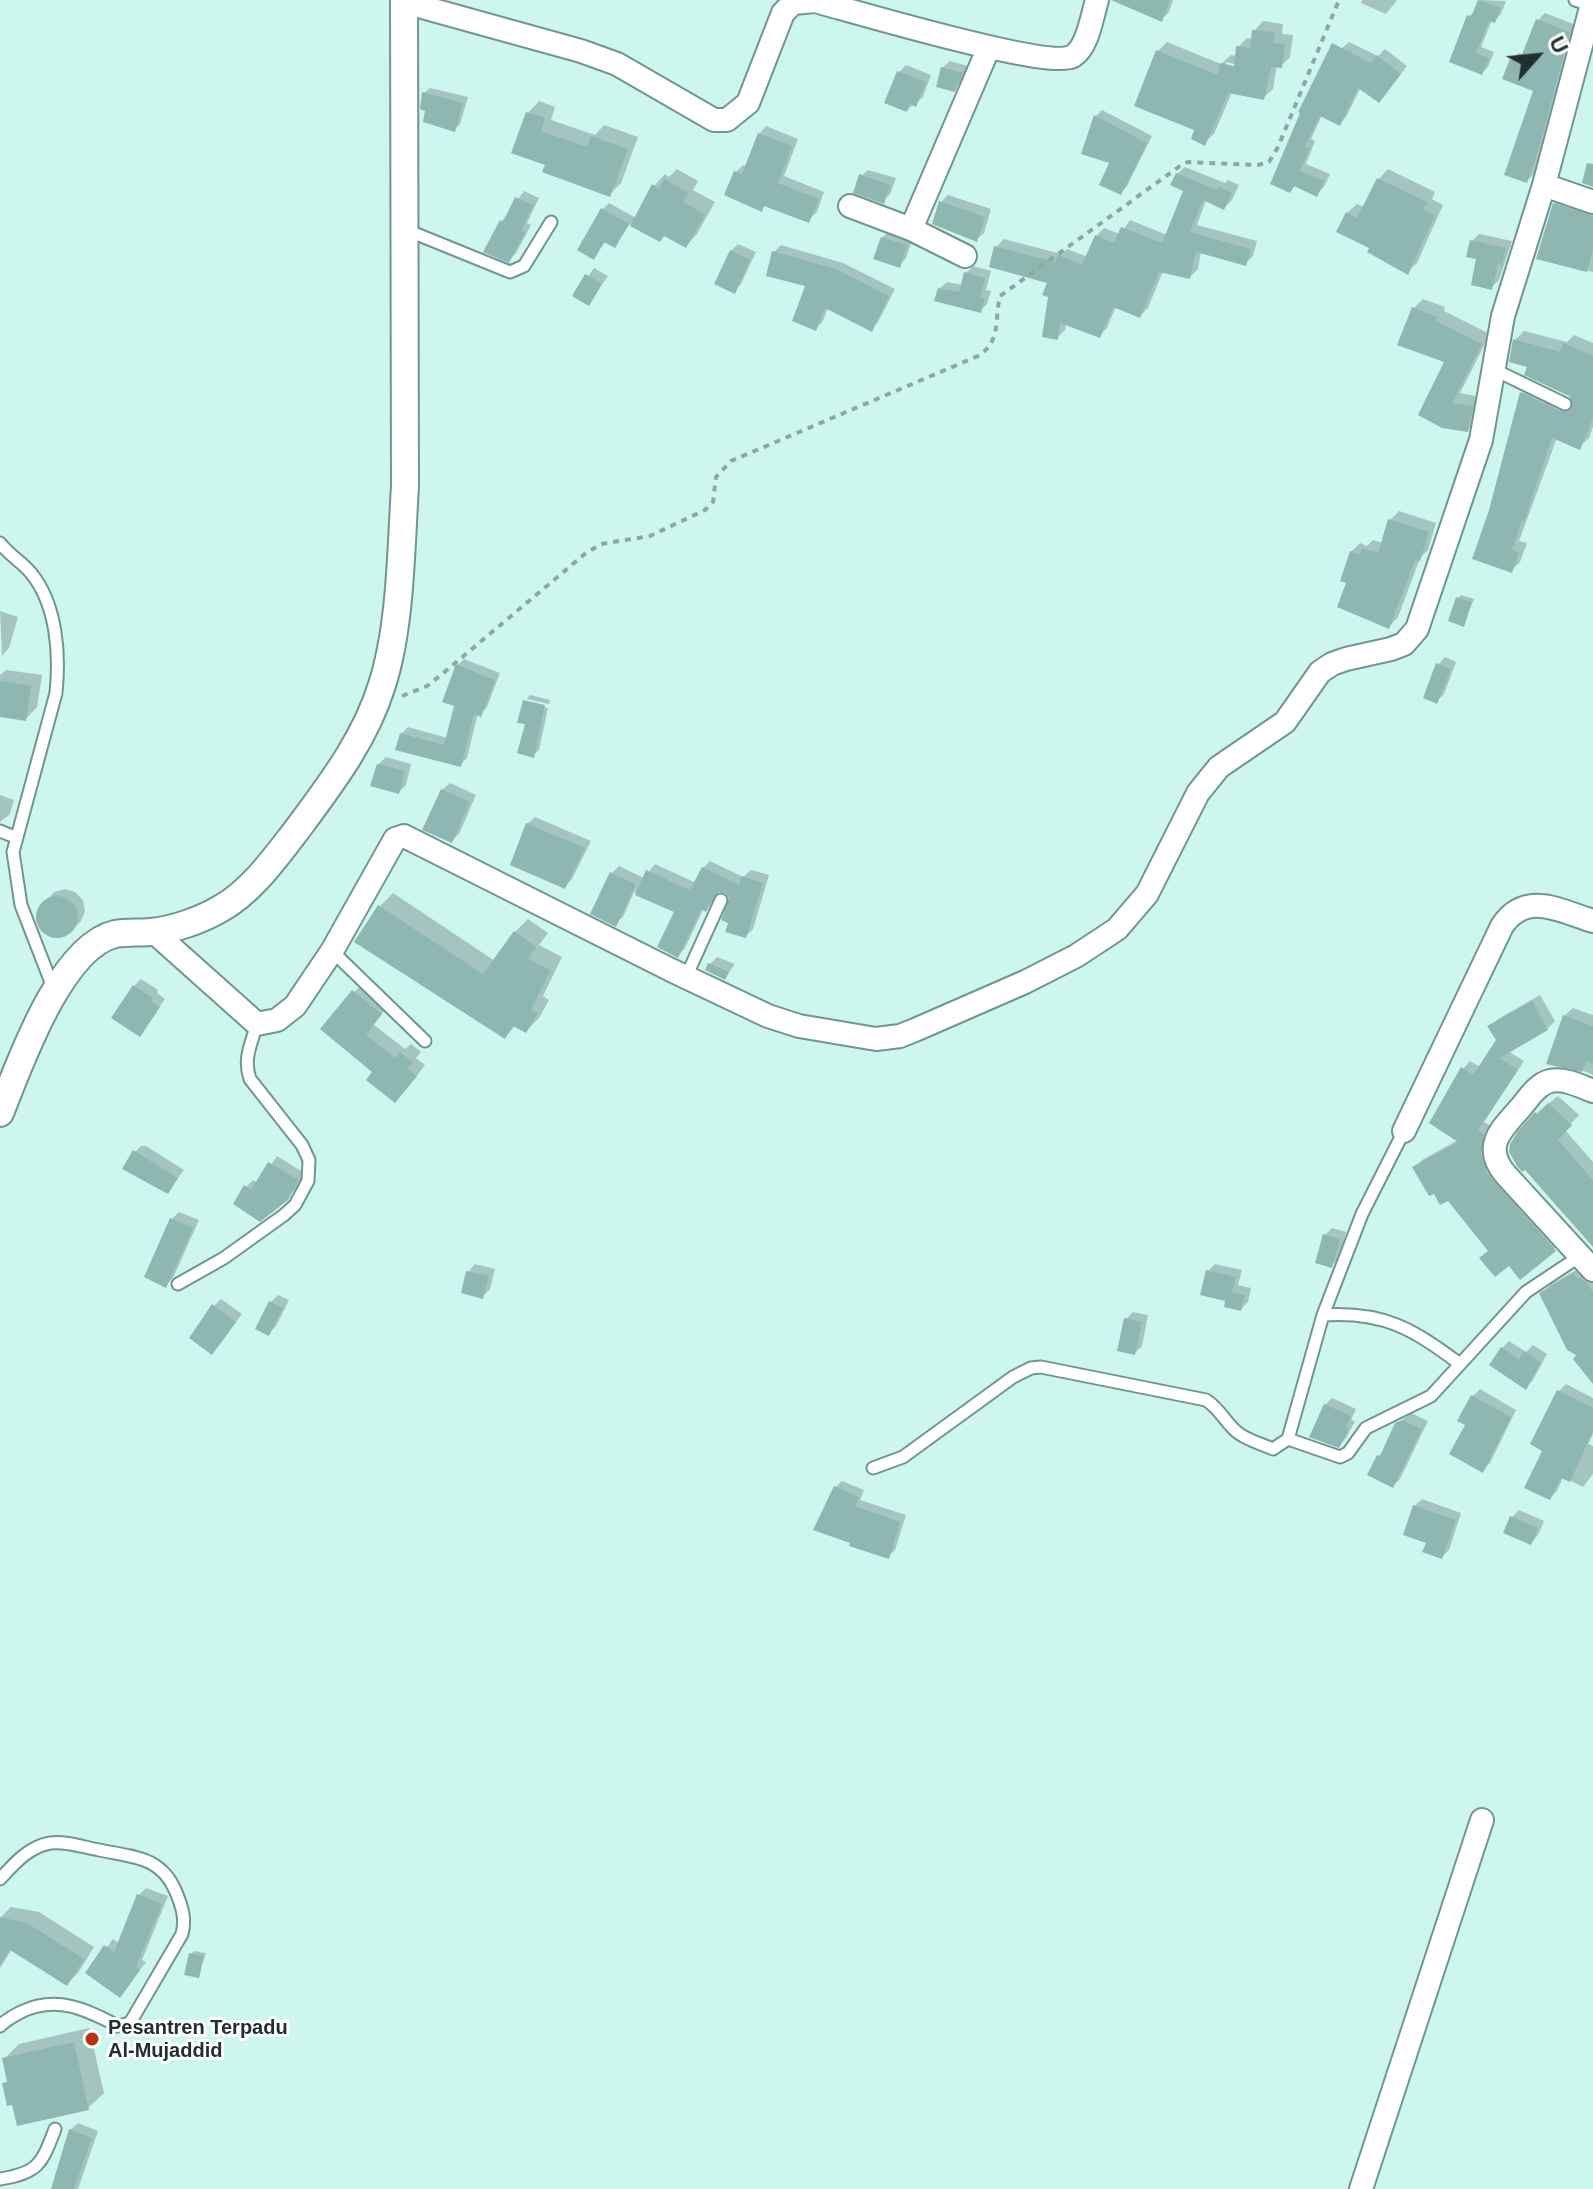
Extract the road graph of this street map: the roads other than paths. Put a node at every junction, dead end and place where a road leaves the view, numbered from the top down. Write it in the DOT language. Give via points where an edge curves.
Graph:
graph roads {
  1 [pos="1097,0"];
  2 [pos="404,1"];
  3 [pos="1586,2"];
  4 [pos="989,47"];
  5 [pos="1544,185"];
  6 [pos="1593,202"];
  7 [pos="850,206"];
  8 [pos="551,222"];
  9 [pos="404,229"];
  10 [pos="911,229"];
  11 [pos="965,256"];
  12 [pos="1493,369"];
  13 [pos="1565,404"];
  14 [pos="0,543"];
  15 [pos="0,831"];
  16 [pos="15,837"];
  17 [pos="721,900"];
  18 [pos="1593,921"];
  19 [pos="154,932"];
  20 [pos="332,951"];
  21 [pos="686,977"];
  22 [pos="54,991"];
  23 [pos="257,1024"];
  24 [pos="425,1041"];
  25 [pos="1593,1091"];
  26 [pos="0,1113"];
  27 [pos="1404,1131"];
  28 [pos="1587,1262"];
  29 [pos="178,1284"];
  30 [pos="1323,1315"];
  31 [pos="1460,1364"];
  32 [pos="1288,1439"];
  33 [pos="873,1468"];
  34 [pos="1482,1820"];
  35 [pos="0,1879"];
  36 [pos="0,2026"];
  37 [pos="55,2129"];
  38 [pos="0,2179"];
  39 [pos="1361,2189"];
  1 -- 4 [label="street" via="1084,41 1070,57"];
  2 -- 4 [label="street" via="617,64 714,120 727,120 748,103 783,13 803,0"];
  2 -- 9 [label="street"];
  3 -- 5 [label="street"];
  4 -- 10 [label="street"];
  5 -- 6 [label="street"];
  5 -- 12 [label="street" via="1506,304"];
  7 -- 10 [label="street"];
  8 -- 9 [label="lane" via="524,266 510,272"];
  9 -- 19 [label="street" via="404,502 382,685 338,775 274,859 221,909"];
  10 -- 11 [label="street"];
  12 -- 13 [label="lane"];
  12 -- 21 [label="street" via="1472,470 1417,629 1404,644 1320,672 1285,722 1219,767 1198,793 1147,894 1099,943 1015,987 888,1039 799,1026"];
  14 -- 16 [label="lane" via="32,574 44,596 55,626 59,667"];
  15 -- 16 [label="lane"];
  16 -- 22 [label="lane" via="21,905"];
  17 -- 21 [label="lane"];
  18 -- 27 [label="street" via="1540,905 1511,913"];
  19 -- 22 [label="street" via="117,934 96,943"];
  19 -- 23 [label="street"];
  20 -- 21 [label="street" via="395,839 404,836"];
  20 -- 23 [label="street" via="288,1014"];
  20 -- 24 [label="lane"];
  22 -- 26 [label="street"];
  23 -- 29 [label="lane" via="246,1060 250,1079 302,1145 309,1160 308,1181 284,1215"];
  25 -- 28 [label="street" via="1559,1080 1543,1084 1494,1143 1498,1166"];
  27 -- 30 [label="lane" via="1362,1214"];
  28 -- 31 [label="lane" via="1526,1292"];
  30 -- 31 [label="lane" via="1376,1316 1400,1324"];
  30 -- 32 [label="lane"];
  31 -- 32 [label="lane" via="1431,1396 1366,1428 1340,1457"];
  32 -- 33 [label="lane" via="1273,1449 1238,1434 1206,1400 1041,1367 1013,1377 903,1457"];
  34 -- 39 [label="street"];
  35 -- 36 [label="lane" via="22,1856 48,1843 65,1843 163,1869 185,1919 182,1934 130,2023 118,2026 85,2009 51,2003 34,2006"];
  37 -- 38 [label="lane" via="37,2166"];
}
